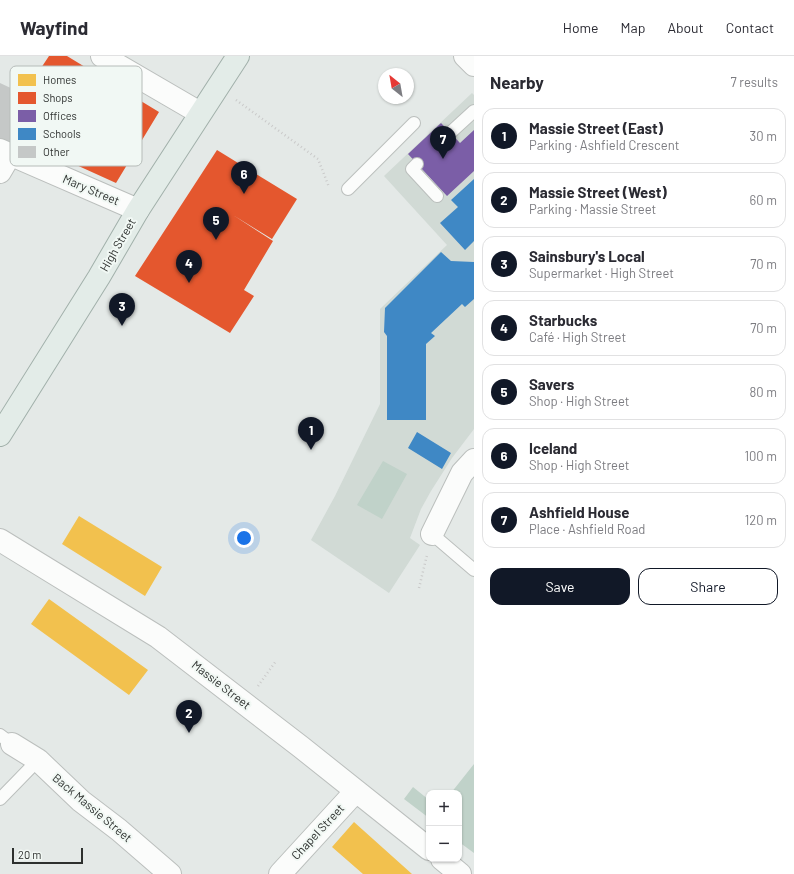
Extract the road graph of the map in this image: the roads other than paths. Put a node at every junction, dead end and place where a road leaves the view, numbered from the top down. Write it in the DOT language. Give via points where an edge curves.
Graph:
graph roads {
  1 [pos="102,56"];
  2 [pos="238,56"];
  3 [pos="465,56"];
  4 [pos="474,65"];
  5 [pos="119,66"];
  6 [pos="142,79"];
  7 [pos="474,111"];
  8 [pos="200,113"];
  9 [pos="414,123"];
  10 [pos="450,133"];
  11 [pos="417,164"];
  12 [pos="22,166"];
  13 [pos="348,189"];
  14 [pos="437,196"];
  15 [pos="138,210"];
  16 [pos="0,435"];
  17 [pos="474,460"];
  18 [pos="432,534"];
  19 [pos="0,540"];
  20 [pos="474,570"];
  21 [pos="6,740"];
  22 [pos="38,760"];
  23 [pos="356,790"];
  24 [pos="0,799"];
  25 [pos="426,847"];
  26 [pos="446,862"];
  27 [pos="170,874"];
  28 [pos="280,874"];
  29 [pos="460,874"];
  1 -- 5 [label="street"];
  2 -- 8 [label="main road, High Street"];
  3 -- 4 [label="street"];
  6 -- 8 [label="street"];
  7 -- 10 [label="lane"];
  8 -- 15 [label="main road, High Street"];
  9 -- 13 [label="lane"];
  11 -- 14 [label="lane" via="412,169"];
  12 -- 15 [label="street, Mary Street"];
  15 -- 16 [label="main road, High Street"];
  17 -- 18 [label="street" via="462,473"];
  18 -- 20 [label="lane"];
  19 -- 23 [label="street, Massie Street" via="158,637"];
  21 -- 22 [label="street, Back Massie Street"];
  22 -- 24 [label="lane"];
  22 -- 27 [label="street, Back Massie Street" via="80,801 119,830"];
  23 -- 25 [label="street, Massie Street"];
  23 -- 28 [label="street, Chapel Street"];
  26 -- 29 [label="street"];
}
